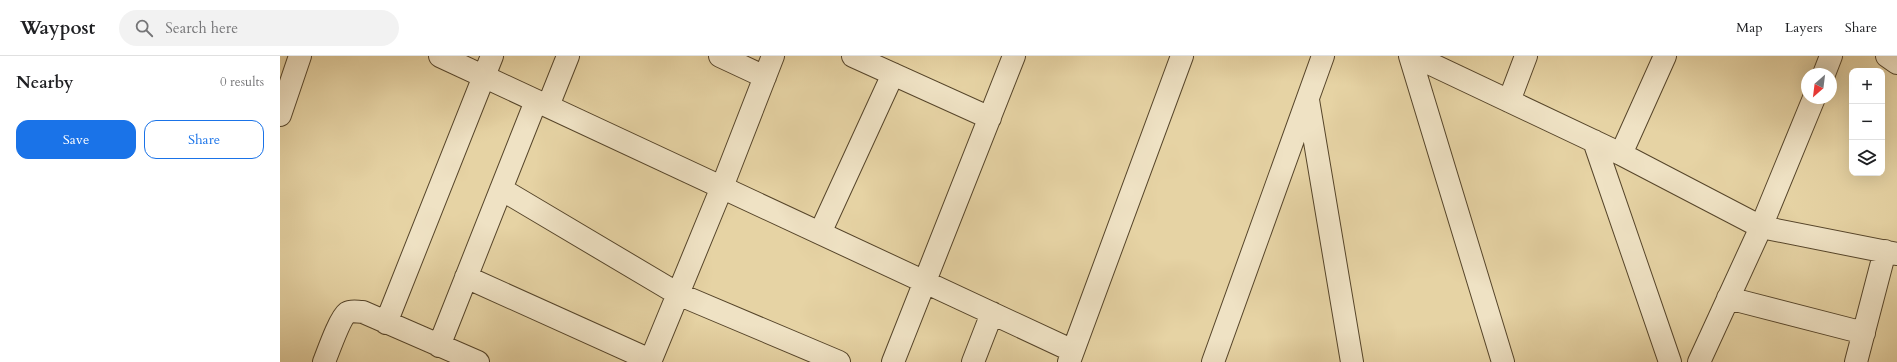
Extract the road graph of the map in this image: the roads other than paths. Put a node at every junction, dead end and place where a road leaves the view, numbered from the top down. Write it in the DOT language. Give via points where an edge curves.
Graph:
graph roads {
  1 [pos="300,56"];
  2 [pos="440,56"];
  3 [pos="492,56"];
  4 [pos="568,56"];
  5 [pos="720,56"];
  6 [pos="773,56"];
  7 [pos="853,56"];
  8 [pos="1014,56"];
  9 [pos="1182,56"];
  10 [pos="1323,56"];
  11 [pos="1410,56"];
  12 [pos="1414,56"];
  13 [pos="1526,56"];
  14 [pos="1665,56"];
  15 [pos="1831,56"];
  16 [pos="1887,56"];
  17 [pos="1897,63"];
  18 [pos="1826,68"];
  19 [pos="893,74"];
  20 [pos="484,76"];
  21 [pos="765,77"];
  22 [pos="1308,99"];
  23 [pos="1509,101"];
  24 [pos="542,103"];
  25 [pos="1811,104"];
  26 [pos="280,113"];
  27 [pos="990,118"];
  28 [pos="1594,141"];
  29 [pos="1622,154"];
  30 [pos="722,187"];
  31 [pos="501,189"];
  32 [pos="1760,227"];
  33 [pos="820,233"];
  34 [pos="1891,253"];
  35 [pos="466,277"];
  36 [pos="925,282"];
  37 [pos="678,294"];
  38 [pos="1728,298"];
  39 [pos="992,313"];
  40 [pos="386,323"];
  41 [pos="1864,333"];
  42 [pos="439,346"];
  43 [pos="1071,356"];
  44 [pos="650,361"];
  45 [pos="324,362"];
  46 [pos="478,362"];
  47 [pos="839,362"];
  48 [pos="893,362"];
  49 [pos="973,362"];
  50 [pos="1213,362"];
  51 [pos="1352,362"];
  52 [pos="1503,362"];
  53 [pos="1670,362"];
  54 [pos="1699,362"];
  55 [pos="1856,362"];
  1 -- 26 [label="street"];
  2 -- 20 [label="street"];
  3 -- 20 [label="street"];
  4 -- 24 [label="street"];
  5 -- 21 [label="street"];
  6 -- 21 [label="street"];
  7 -- 19 [label="street"];
  8 -- 27 [label="street"];
  9 -- 43 [label="street"];
  10 -- 22 [label="street"];
  11 -- 52 [label="street"];
  12 -- 23 [label="street"];
  13 -- 23 [label="street"];
  14 -- 29 [label="street"];
  15 -- 18 [label="street"];
  16 -- 17 [label="street"];
  19 -- 27 [label="street"];
  19 -- 33 [label="street"];
  20 -- 24 [label="street"];
  20 -- 40 [label="street"];
  21 -- 30 [label="street"];
  22 -- 50 [label="street"];
  22 -- 51 [label="street"];
  23 -- 28 [label="street"];
  24 -- 30 [label="street"];
  24 -- 31 [label="street"];
  25 -- 32 [label="street"];
  27 -- 36 [label="street"];
  28 -- 29 [label="street"];
  28 -- 53 [label="street"];
  29 -- 32 [label="street"];
  30 -- 33 [label="street"];
  30 -- 37 [label="street"];
  31 -- 35 [label="street"];
  31 -- 37 [label="street"];
  32 -- 34 [label="street"];
  32 -- 38 [label="street"];
  33 -- 36 [label="street"];
  34 -- 41 [label="street"];
  35 -- 42 [label="street"];
  35 -- 44 [label="street"];
  36 -- 39 [label="street"];
  36 -- 48 [label="street"];
  37 -- 44 [label="street"];
  37 -- 47 [label="street"];
  38 -- 41 [label="street"];
  38 -- 54 [label="street"];
  39 -- 43 [label="street"];
  39 -- 49 [label="street"];
  40 -- 42 [label="street"];
  40 -- 45 [label="street" via="363,312 352,311 346,314"];
  41 -- 55 [label="street"];
  42 -- 46 [label="street"];
}
